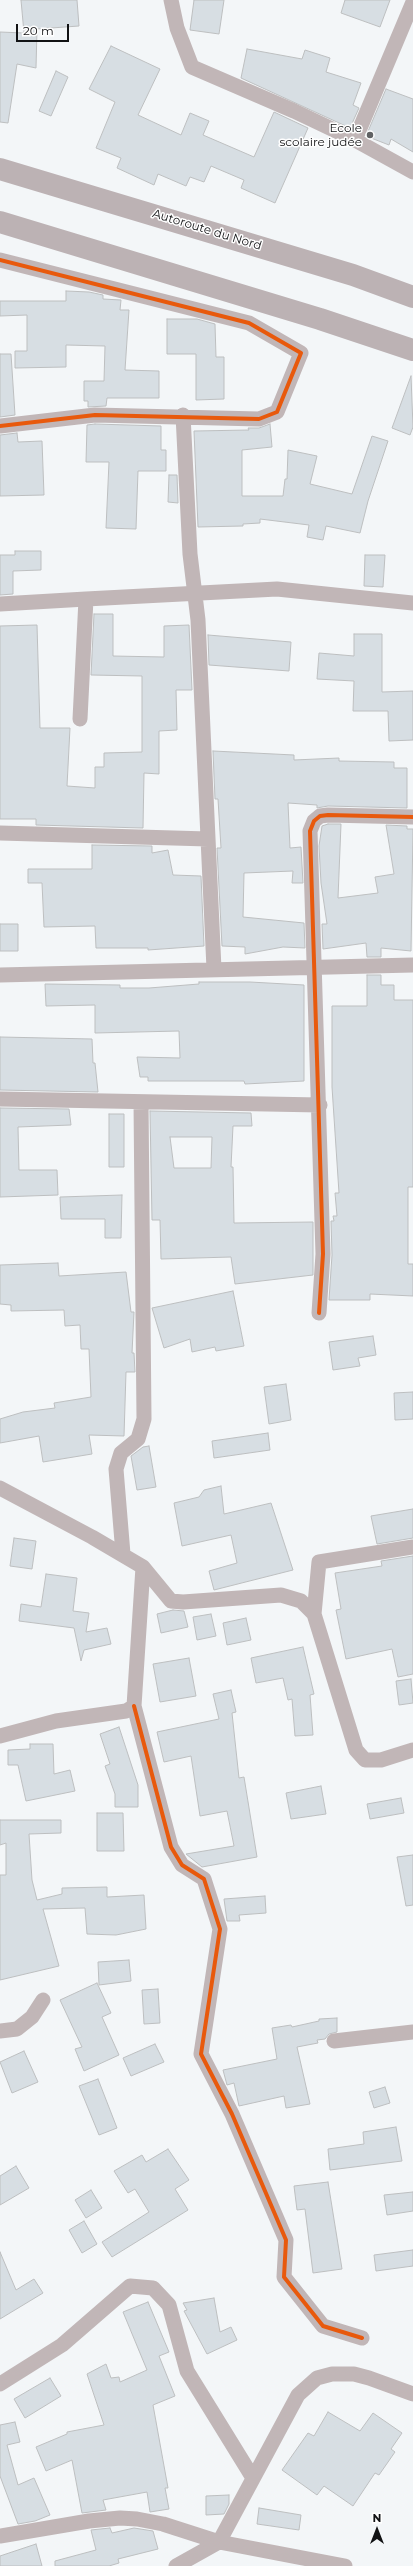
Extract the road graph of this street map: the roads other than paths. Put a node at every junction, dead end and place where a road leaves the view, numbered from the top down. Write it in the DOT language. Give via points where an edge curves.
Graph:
graph roads {
  1 [pos="171,0"];
  2 [pos="413,2"];
  3 [pos="355,140"];
  4 [pos="0,169"];
  5 [pos="413,172"];
  6 [pos="0,222"];
  7 [pos="0,260"];
  8 [pos="413,297"];
  9 [pos="413,350"];
  10 [pos="183,415"];
  11 [pos="0,426"];
  12 [pos="194,593"];
  13 [pos="86,599"];
  14 [pos="413,603"];
  15 [pos="0,604"];
  16 [pos="80,719"];
  17 [pos="413,818"];
  18 [pos="0,833"];
  19 [pos="208,839"];
  20 [pos="413,965"];
  21 [pos="314,966"];
  22 [pos="214,969"];
  23 [pos="0,975"];
  24 [pos="0,1099"];
  25 [pos="141,1102"];
  26 [pos="320,1105"];
  27 [pos="319,1313"];
  28 [pos="0,1488"];
  29 [pos="413,1547"];
  30 [pos="123,1554"];
  31 [pos="143,1567"];
  32 [pos="314,1614"];
  33 [pos="134,1706"];
  34 [pos="0,1736"];
  35 [pos="413,1750"];
  36 [pos="43,2000"];
  37 [pos="0,2031"];
  38 [pos="413,2032"];
  39 [pos="334,2041"];
  40 [pos="362,2338"];
  41 [pos="0,2384"];
  42 [pos="413,2394"];
  43 [pos="253,2478"];
  44 [pos="0,2536"];
  45 [pos="219,2542"];
  46 [pos="176,2566"];
  47 [pos="345,2566"];
  1 -- 3 [label="street" via="177,28 192,67"];
  2 -- 3 [label="street"];
  3 -- 5 [label="street"];
  4 -- 8 [label="highway, Autoroute du Nord" via="353,275"];
  6 -- 9 [label="highway" via="298,312"];
  7 -- 10 [label="street" via="249,323 301,353 277,412 259,419 201,419"];
  10 -- 11 [label="street" via="95,415"];
  10 -- 12 [label="street"];
  12 -- 13 [label="street"];
  12 -- 14 [label="street" via="277,590"];
  12 -- 19 [label="street" via="198,620"];
  13 -- 15 [label="street"];
  13 -- 16 [label="street"];
  17 -- 21 [label="street" via="328,815 320,816 314,821 310,831 310,858"];
  18 -- 19 [label="street"];
  19 -- 22 [label="street"];
  20 -- 21 [label="street"];
  21 -- 22 [label="street"];
  21 -- 26 [label="street"];
  22 -- 23 [label="street"];
  24 -- 25 [label="street"];
  25 -- 26 [label="street"];
  25 -- 30 [label="street" via="144,1420 138,1438 121,1454 116,1469"];
  26 -- 27 [label="street" via="323,1254"];
  28 -- 30 [label="street"];
  29 -- 32 [label="street" via="319,1562"];
  30 -- 31 [label="street"];
  31 -- 32 [label="street" via="171,1601 281,1595 300,1601"];
  31 -- 33 [label="street"];
  32 -- 35 [label="street" via="356,1750 365,1760 381,1760"];
  33 -- 34 [label="street" via="126,1711 56,1721"];
  33 -- 40 [label="street" via="171,1847 182,1865 204,1879 220,1929 201,2054 232,2114 286,2240 284,2277 323,2326"];
  36 -- 37 [label="street" via="32,2017 17,2029"];
  38 -- 39 [label="street"];
  41 -- 43 [label="street" via="62,2345 130,2286 153,2288 169,2305 187,2371"];
  42 -- 43 [label="street" via="354,2374 332,2374 317,2378 298,2396"];
  43 -- 45 [label="street"];
  44 -- 45 [label="street" via="120,2518 163,2524"];
  45 -- 46 [label="street"];
  45 -- 47 [label="street"];
}
